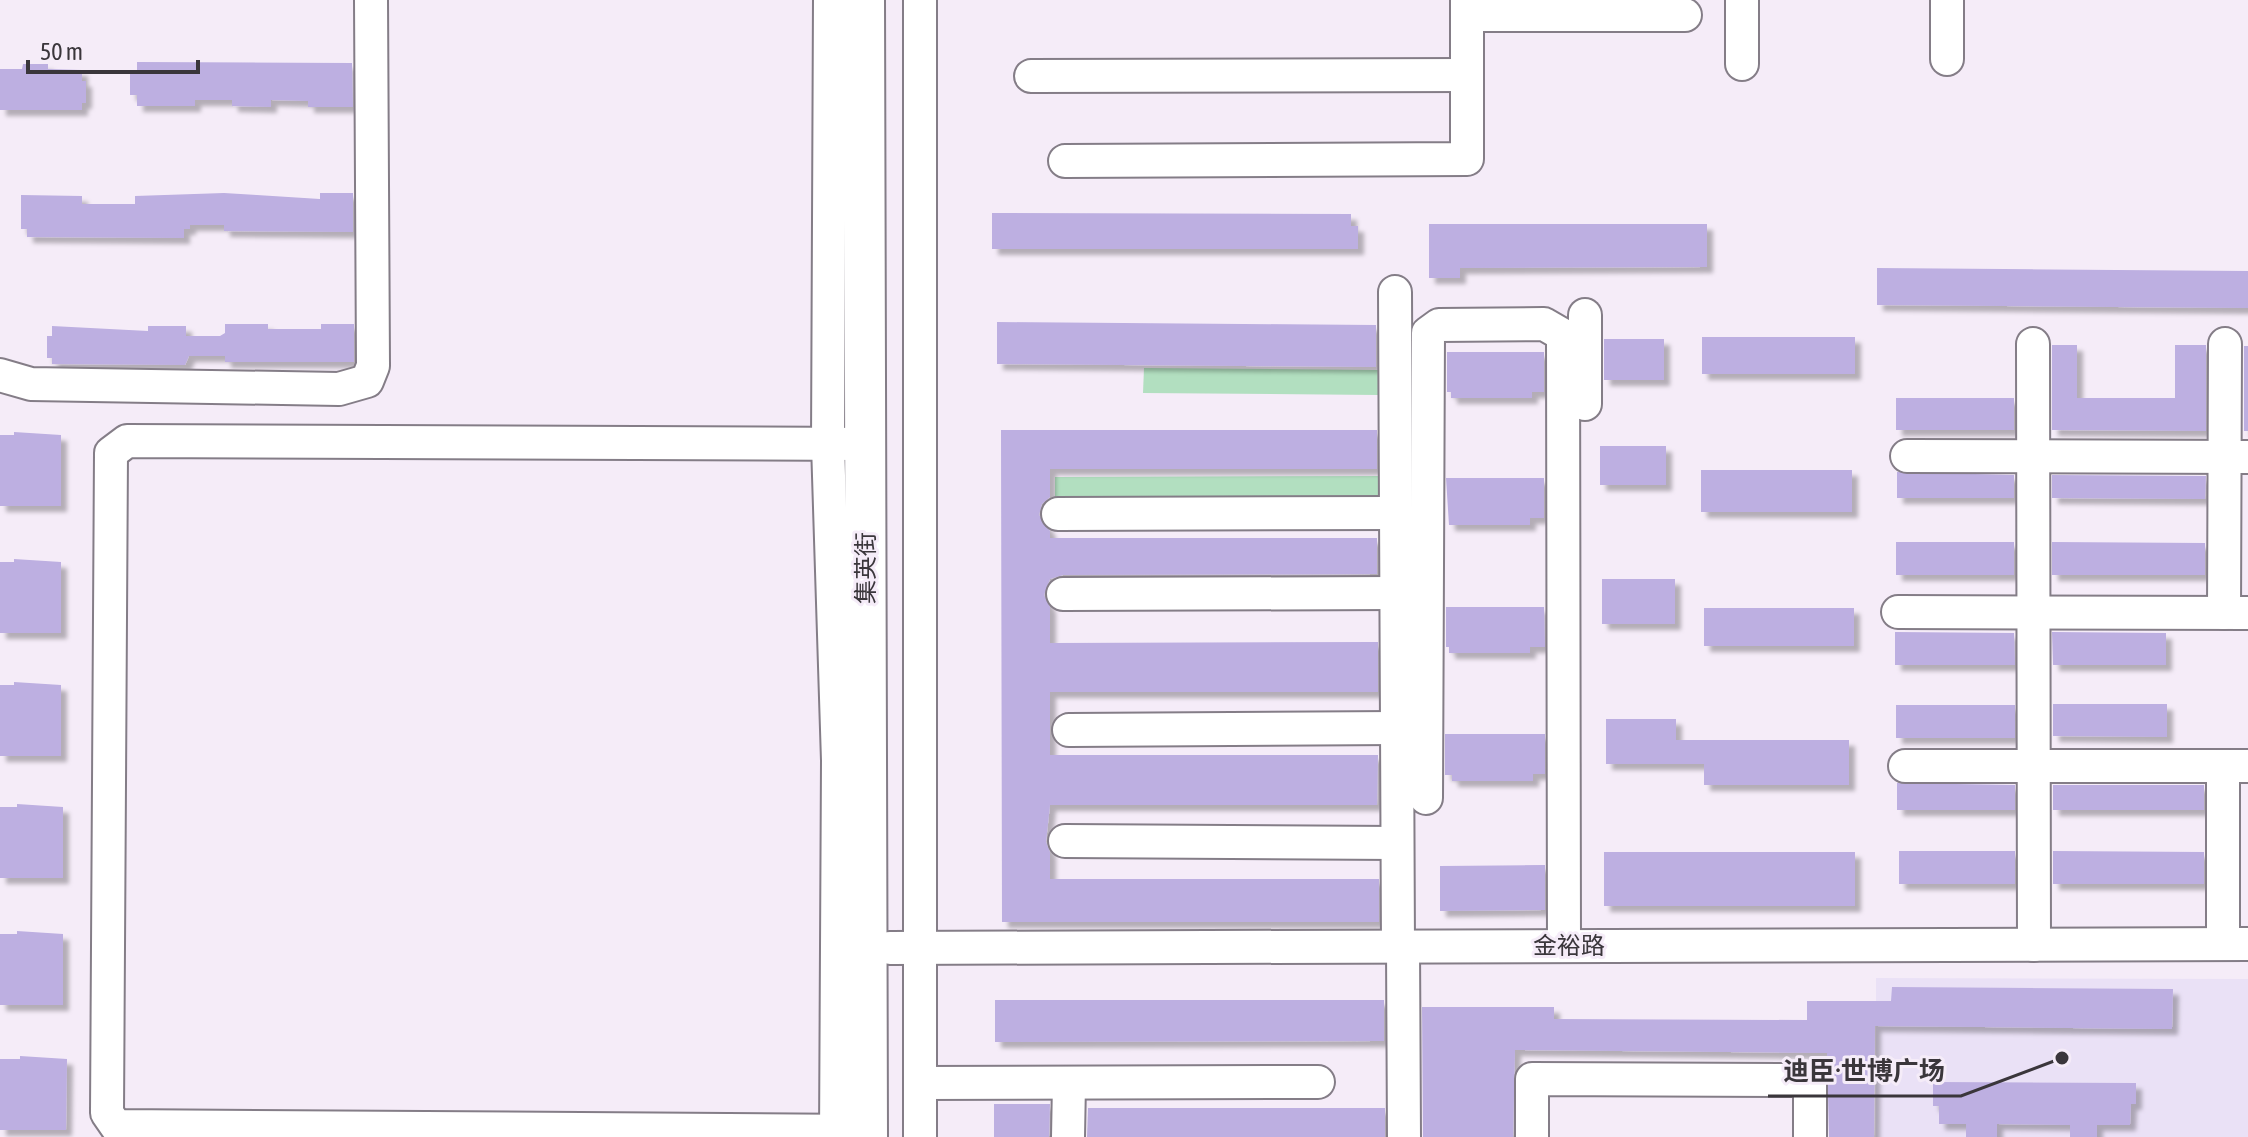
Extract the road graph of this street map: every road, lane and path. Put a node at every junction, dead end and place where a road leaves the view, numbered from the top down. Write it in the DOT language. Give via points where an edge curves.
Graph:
graph roads {
  1 [pos="371,0"];
  2 [pos="830,0"];
  3 [pos="864,0"];
  4 [pos="887,0"];
  5 [pos="920,0"];
  6 [pos="1742,0"];
  7 [pos="1947,0"];
  8 [pos="1467,8"];
  9 [pos="1685,15"];
  10 [pos="1947,59"];
  11 [pos="1742,64"];
  12 [pos="1467,75"];
  13 [pos="1031,76"];
  14 [pos="1065,161"];
  15 [pos="1395,292"];
  16 [pos="1585,315"];
  17 [pos="2033,344"];
  18 [pos="2225,344"];
  19 [pos="0,375"];
  20 [pos="847,444"];
  21 [pos="1907,456"];
  22 [pos="2033,456"];
  23 [pos="2236,457"];
  24 [pos="1396,513"];
  25 [pos="1058,514"];
  26 [pos="1397,593"];
  27 [pos="1063,594"];
  28 [pos="1898,612"];
  29 [pos="2033,612"];
  30 [pos="2236,613"];
  31 [pos="1397,728"];
  32 [pos="1069,730"];
  33 [pos="1905,766"];
  34 [pos="2034,766"];
  35 [pos="2235,766"];
  36 [pos="1426,798"];
  37 [pos="1065,841"];
  38 [pos="1397,843"];
  39 [pos="2235,944"];
  40 [pos="2034,945"];
  41 [pos="1575,946"];
  42 [pos="1400,947"];
  43 [pos="906,948"];
  44 [pos="1318,1082"];
  45 [pos="920,1083"];
  46 [pos="1069,1083"];
  47 [pos="859,1135"];
  48 [pos="920,1137"];
  49 [pos="1068,1137"];
  50 [pos="1404,1137"];
  51 [pos="1532,1137"];
  52 [pos="1810,1137"];
  1 -- 19 [label="street" via="373,366 367,381 339,389 31,384"];
  2 -- 20 [label="street"];
  3 -- 20 [label="main road, 集英街"];
  4 -- 43 [label="main road, 集英街"];
  5 -- 43 [label="street"];
  6 -- 11 [label="street"];
  7 -- 10 [label="street"];
  8 -- 9 [label="street"];
  8 -- 12 [label="street"];
  12 -- 13 [label="street"];
  12 -- 14 [label="street" via="1467,159"];
  15 -- 24 [label="street"];
  16 -- 41 [label="street"];
  17 -- 22 [label="street"];
  18 -- 23 [label="street"];
  20 -- 47 [label="main road, 集英街"];
  20 -- 47 [label="street" via="127,441 116,446 111,453 107,1113 116,1126"];
  21 -- 22 [label="street"];
  22 -- 23 [label="street"];
  22 -- 29 [label="street"];
  23 -- 30 [label="street"];
  24 -- 25 [label="street"];
  24 -- 26 [label="street"];
  26 -- 27 [label="street"];
  26 -- 31 [label="street"];
  28 -- 29 [label="street"];
  29 -- 30 [label="street"];
  29 -- 34 [label="street"];
  31 -- 32 [label="street"];
  31 -- 38 [label="street"];
  33 -- 34 [label="street"];
  34 -- 35 [label="street"];
  34 -- 40 [label="street"];
  35 -- 39 [label="street"];
  36 -- 41 [label="street" via="1428,333 1439,325 1544,324 1563,335"];
  37 -- 38 [label="street"];
  38 -- 42 [label="street"];
  39 -- 40 [label="street, 金裕路"];
  40 -- 41 [label="street, 金裕路"];
  41 -- 42 [label="street, 金裕路"];
  42 -- 43 [label="street, 金裕路"];
  42 -- 50 [label="street"];
  43 -- 45 [label="street"];
  43 -- 47 [label="main road, 集英街"];
  44 -- 46 [label="street"];
  45 -- 46 [label="street"];
  45 -- 48 [label="street"];
  46 -- 49 [label="street"];
  51 -- 52 [label="street" via="1532,1079 1810,1080"];
}
